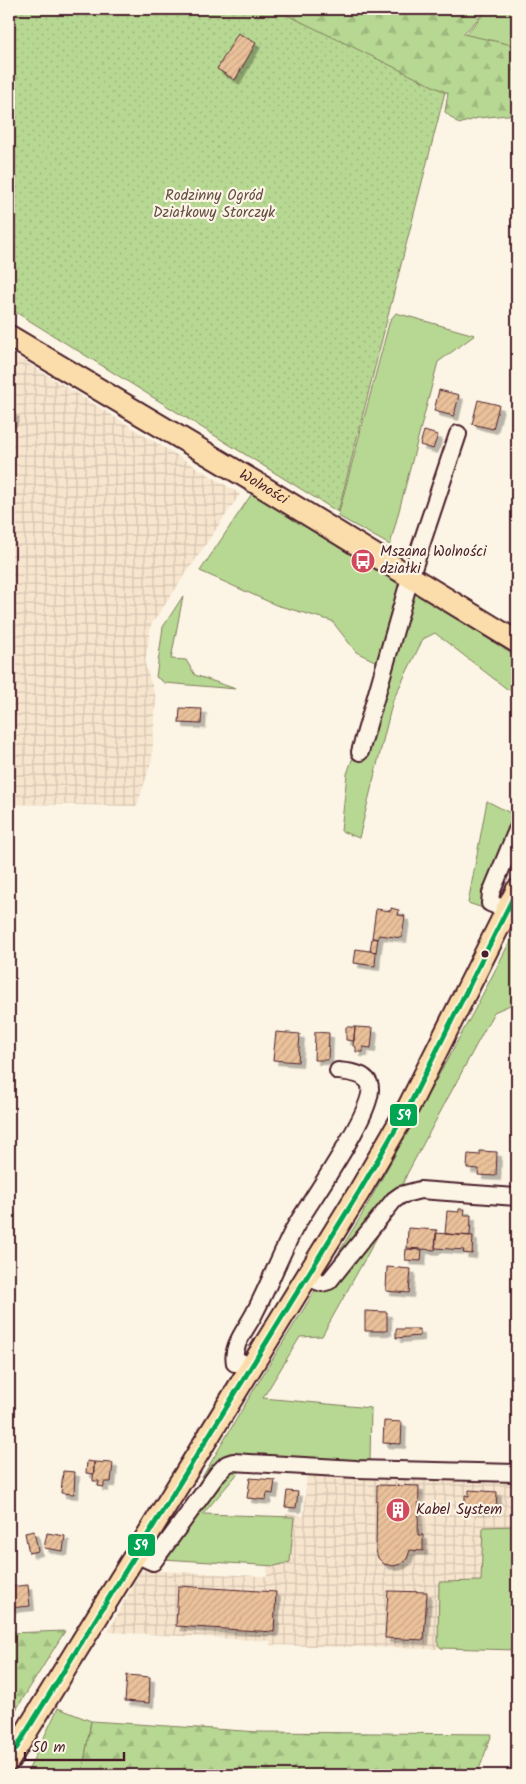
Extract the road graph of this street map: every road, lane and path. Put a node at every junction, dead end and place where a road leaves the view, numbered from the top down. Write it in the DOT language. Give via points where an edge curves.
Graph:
graph roads {
  1 [pos="9,336"];
  2 [pos="458,434"];
  3 [pos="410,578"];
  4 [pos="517,642"];
  5 [pos="360,752"];
  6 [pos="517,830"];
  7 [pos="517,890"];
  8 [pos="507,910"];
  9 [pos="338,1071"];
  10 [pos="517,1197"];
  11 [pos="306,1277"];
  12 [pos="248,1372"];
  13 [pos="517,1473"];
  14 [pos="135,1554"];
  15 [pos="9,1760"];
  1 -- 3 [label="main road, Wolności"];
  2 -- 3 [label="lane"];
  3 -- 4 [label="main road, Wolności"];
  3 -- 5 [label="lane"];
  6 -- 8 [label="lane" via="491,893 490,903"];
  7 -- 8 [label="main road"];
  8 -- 11 [label="main road" via="409,1106"];
  9 -- 12 [label="lane" via="364,1078 369,1083 370,1096 342,1154 294,1230 235,1348 235,1363 241,1362"];
  10 -- 11 [label="lane" via="420,1190 409,1192 394,1200 329,1281 322,1283"];
  11 -- 12 [label="main road"];
  12 -- 14 [label="main road"];
  13 -- 14 [label="lane" via="233,1462 218,1473 153,1562"];
  14 -- 15 [label="main road"];
}
